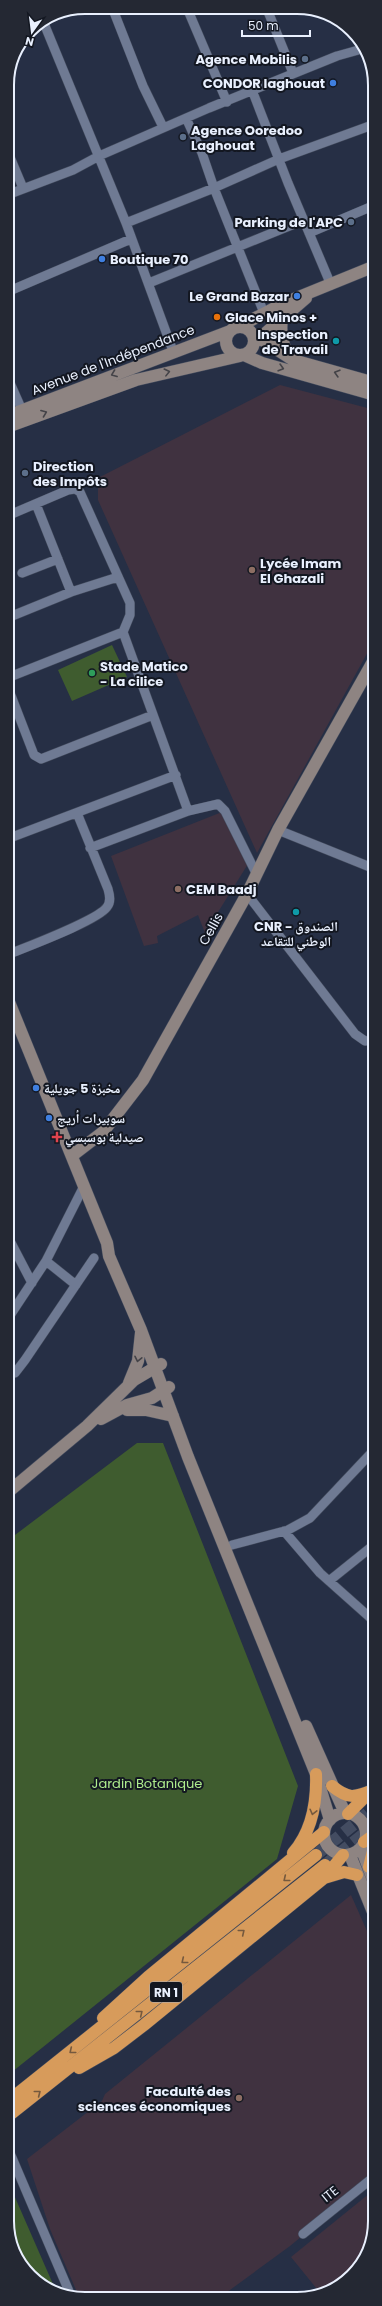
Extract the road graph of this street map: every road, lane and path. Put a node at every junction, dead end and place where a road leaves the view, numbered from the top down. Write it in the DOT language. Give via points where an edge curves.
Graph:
graph roads {
  1 [pos="115,14"];
  2 [pos="189,14"];
  3 [pos="269,14"];
  4 [pos="45,26"];
  5 [pos="359,50"];
  6 [pos="294,73"];
  7 [pos="252,90"];
  8 [pos="226,102"];
  9 [pos="186,118"];
  10 [pos="163,127"];
  11 [pos="368,127"];
  12 [pos="99,156"];
  13 [pos="279,159"];
  14 [pos="14,167"];
  15 [pos="23,188"];
  16 [pos="214,188"];
  17 [pos="14,191"];
  18 [pos="368,208"];
  19 [pos="304,220"];
  20 [pos="126,223"];
  21 [pos="309,233"];
  22 [pos="131,239"];
  23 [pos="237,246"];
  24 [pos="368,269"];
  25 [pos="148,283"];
  26 [pos="331,285"];
  27 [pos="14,289"];
  28 [pos="315,291"];
  29 [pos="264,313"];
  30 [pos="282,318"];
  31 [pos="234,329"];
  32 [pos="255,339"];
  33 [pos="173,351"];
  34 [pos="242,355"];
  35 [pos="293,360"];
  36 [pos="368,381"];
  37 [pos="14,392"];
  38 [pos="368,393"];
  39 [pos="22,410"];
  40 [pos="14,413"];
  41 [pos="14,424"];
  42 [pos="36,504"];
  43 [pos="14,513"];
  44 [pos="58,559"];
  45 [pos="22,573"];
  46 [pos="118,577"];
  47 [pos="71,592"];
  48 [pos="14,615"];
  49 [pos="123,632"];
  50 [pos="368,670"];
  51 [pos="14,675"];
  52 [pos="14,703"];
  53 [pos="153,715"];
  54 [pos="176,775"];
  55 [pos="188,811"];
  56 [pos="77,813"];
  57 [pos="278,830"];
  58 [pos="14,836"];
  59 [pos="90,848"];
  60 [pos="368,866"];
  61 [pos="256,873"];
  62 [pos="247,894"];
  63 [pos="14,952"];
  64 [pos="14,1019"];
  65 [pos="368,1041"];
  66 [pos="73,1155"];
  67 [pos="84,1186"];
  68 [pos="108,1243"];
  69 [pos="14,1248"];
  70 [pos="94,1258"];
  71 [pos="46,1262"];
  72 [pos="32,1283"];
  73 [pos="76,1285"];
  74 [pos="14,1310"];
  75 [pos="141,1330"];
  76 [pos="158,1366"];
  77 [pos="14,1373"];
  78 [pos="128,1386"];
  79 [pos="166,1389"];
  80 [pos="116,1410"];
  81 [pos="173,1416"];
  82 [pos="87,1426"];
  83 [pos="368,1456"];
  84 [pos="14,1487"];
  85 [pos="284,1531"];
  86 [pos="232,1545"];
  87 [pos="368,1550"];
  88 [pos="329,1581"];
  89 [pos="368,1615"];
  90 [pos="316,1774"];
  91 [pos="332,1786"];
  92 [pos="368,1792"];
  93 [pos="368,1795"];
  94 [pos="347,1814"];
  95 [pos="330,1820"];
  96 [pos="324,1832"];
  97 [pos="367,1844"];
  98 [pos="316,1855"];
  99 [pos="347,1855"];
  100 [pos="368,1856"];
  101 [pos="284,1865"];
  102 [pos="325,1865"];
  103 [pos="357,1875"];
  104 [pos="324,1878"];
  105 [pos="368,1901"];
  106 [pos="86,2039"];
  107 [pos="65,2072"];
  108 [pos="14,2096"];
  109 [pos="14,2112"];
  110 [pos="14,2162"];
  111 [pos="368,2182"];
  112 [pos="303,2234"];
  113 [pos="69,2291"];
  1 -- 10 [label="street" via="143,86"];
  2 -- 8 [label="street"];
  3 -- 6 [label="street"];
  4 -- 12 [label="street"];
  5 -- 6 [label="street"];
  6 -- 7 [label="street"];
  7 -- 8 [label="street"];
  7 -- 13 [label="street"];
  8 -- 9 [label="street"];
  9 -- 10 [label="street"];
  9 -- 16 [label="street"];
  10 -- 12 [label="street"];
  11 -- 13 [label="street"];
  12 -- 15 [label="street" via="73,170"];
  12 -- 20 [label="street"];
  13 -- 16 [label="street"];
  13 -- 19 [label="street"];
  14 -- 15 [label="street"];
  15 -- 17 [label="street"];
  16 -- 20 [label="street"];
  16 -- 23 [label="street"];
  18 -- 21 [label="street"];
  19 -- 21 [label="street"];
  19 -- 23 [label="street"];
  20 -- 22 [label="street"];
  21 -- 26 [label="street"];
  22 -- 25 [label="street"];
  22 -- 27 [label="street"];
  23 -- 25 [label="street"];
  23 -- 29 [label="street"];
  24 -- 26 [label="main road, Avenue de l'Indépendance"];
  25 -- 33 [label="street"];
  26 -- 28 [label="main road, Avenue de l'Indépendance"];
  28 -- 29 [label="main road, Avenue de l'Indépendance"];
  28 -- 30 [label="main road, Avenue de l'Indépendance"];
  29 -- 31 [label="main road, Avenue de l'Indépendance"];
  30 -- 32 [label="main road, Avenue de l'Indépendance"];
  30 -- 35 [label="main road" via="281,336"];
  31 -- 32 [label="main road" via="246,328"];
  31 -- 33 [label="main road, Avenue de l'Indépendance"];
  31 -- 34 [label="main road" via="225,340 228,349"];
  32 -- 34 [label="main road" via="251,351"];
  32 -- 35 [label="main road"];
  33 -- 39 [label="main road, Avenue de l'Indépendance, one-way"];
  34 -- 38 [label="main road, one-way"];
  41 -- 34 [label="main road, Avenue de l'Indépendance, one-way" via="136,380"];
  36 -- 35 [label="main road, one-way"];
  37 -- 39 [label="street"];
  39 -- 40 [label="main road, Avenue de l'Indépendance"];
  42 -- 43 [label="street"];
  42 -- 44 [label="street"];
  42 -- 46 [label="street" via="68,490 80,492"];
  44 -- 45 [label="street"];
  44 -- 47 [label="street"];
  46 -- 47 [label="street"];
  46 -- 49 [label="street" via="131,609"];
  47 -- 48 [label="street"];
  49 -- 51 [label="street"];
  49 -- 53 [label="street"];
  50 -- 57 [label="main road, Cellis"];
  52 -- 53 [label="street" via="34,755 41,759"];
  53 -- 54 [label="street"];
  54 -- 55 [label="street"];
  54 -- 56 [label="street"];
  55 -- 59 [label="street"];
  55 -- 61 [label="street" via="221,805"];
  56 -- 58 [label="street"];
  56 -- 59 [label="street"];
  57 -- 60 [label="street"];
  57 -- 61 [label="main road, Cellis"];
  59 -- 63 [label="street" via="108,889 110,902 107,908 94,917"];
  61 -- 62 [label="main road, Cellis"];
  62 -- 65 [label="street" via="355,1034"];
  62 -- 66 [label="main road, Cellis" via="143,1080 103,1132"];
  64 -- 66 [label="main road"];
  66 -- 67 [label="main road"];
  67 -- 68 [label="main road"];
  67 -- 71 [label="street"];
  68 -- 75 [label="main road" via="109,1256"];
  68 -- 76 [label="main road" via="115,1252"];
  69 -- 72 [label="street"];
  70 -- 73 [label="street"];
  71 -- 72 [label="street"];
  71 -- 73 [label="street"];
  72 -- 74 [label="street"];
  73 -- 77 [label="street"];
  75 -- 76 [label="main road"];
  75 -- 78 [label="main road, one-way" via="138,1361"];
  76 -- 78 [label="main road"];
  76 -- 79 [label="main road"];
  78 -- 82 [label="main road"];
  79 -- 80 [label="main road" via="148,1400"];
  79 -- 81 [label="main road"];
  79 -- 86 [label="main road"];
  80 -- 81 [label="main road" via="146,1410"];
  80 -- 82 [label="main road"];
  81 -- 90 [label="main road"];
  82 -- 84 [label="main road"];
  83 -- 85 [label="street" via="310,1518"];
  85 -- 86 [label="street"];
  85 -- 88 [label="street"];
  86 -- 91 [label="main road"];
  87 -- 88 [label="street"];
  88 -- 89 [label="street"];
  90 -- 95 [label="main road"];
  90 -- 101 [label="highway, one-way" via="317,1793 309,1827"];
  91 -- 92 [label="highway" via="342,1795 359,1796"];
  91 -- 94 [label="main road"];
  93 -- 94 [label="highway"];
  94 -- 95 [label="main road" via="337,1815"];
  94 -- 97 [label="main road" via="354,1816 363,1824"];
  95 -- 96 [label="main road"];
  96 -- 99 [label="main road" via="329,1848"];
  96 -- 101 [label="highway"];
  97 -- 99 [label="main road"];
  97 -- 100 [label="highway"];
  98 -- 106 [label="highway, RN 1, one-way"];
  99 -- 103 [label="main road"];
  99 -- 104 [label="highway"];
  101 -- 106 [label="highway" via="124,1997"];
  107 -- 102 [label="highway, RN 1, one-way"];
  103 -- 104 [label="highway" via="344,1872"];
  103 -- 105 [label="main road"];
  104 -- 107 [label="highway" via="144,2025 96,2059"];
  106 -- 108 [label="highway, RN 1, one-way"];
  109 -- 107 [label="highway, RN 1, one-way"];
  110 -- 113 [label="street"];
  111 -- 112 [label="street, ITE"];
}
